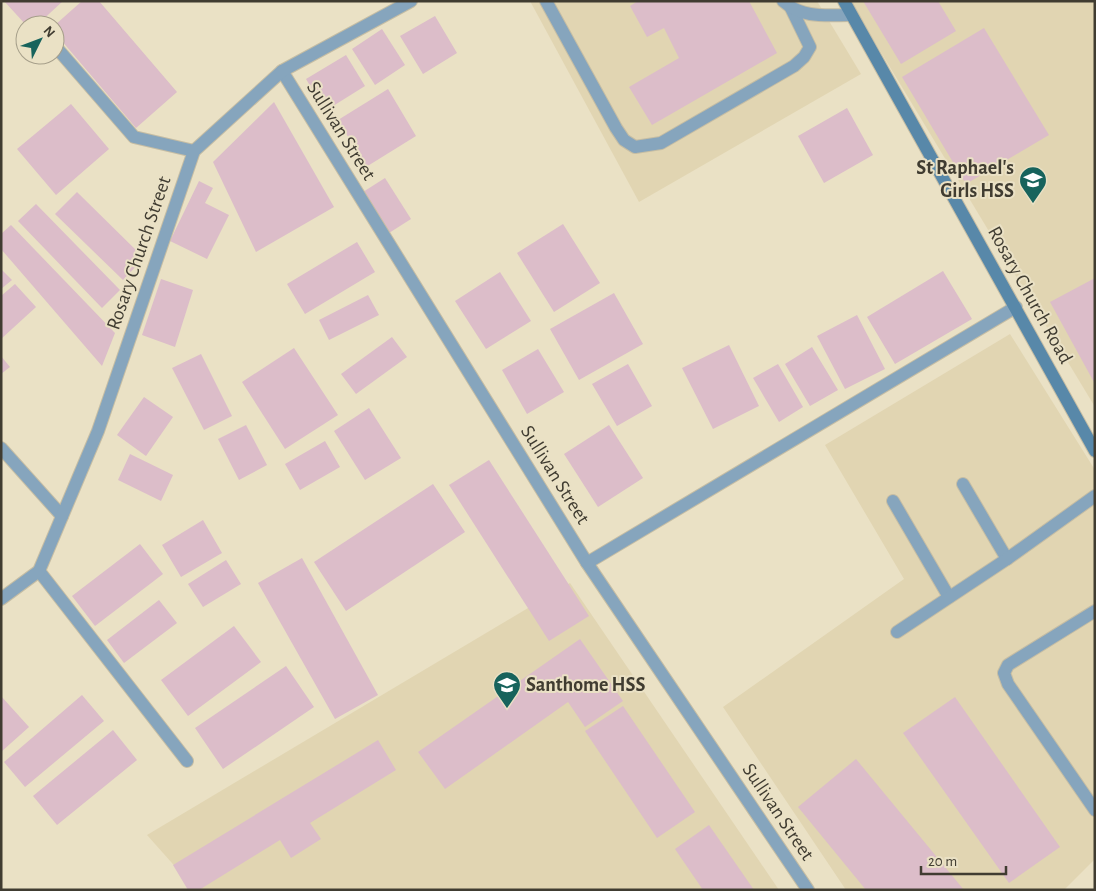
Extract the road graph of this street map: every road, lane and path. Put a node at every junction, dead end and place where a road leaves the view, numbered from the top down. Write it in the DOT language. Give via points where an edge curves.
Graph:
graph roads {
  1 [pos="411,1"];
  2 [pos="546,1"];
  3 [pos="844,1"];
  4 [pos="787,5"];
  5 [pos="851,15"];
  6 [pos="65,58"];
  7 [pos="282,72"];
  8 [pos="194,151"];
  9 [pos="1016,307"];
  10 [pos="1,448"];
  11 [pos="1095,451"];
  12 [pos="963,484"];
  13 [pos="1095,496"];
  14 [pos="893,501"];
  15 [pos="62,516"];
  16 [pos="1007,559"];
  17 [pos="587,563"];
  18 [pos="39,571"];
  19 [pos="949,597"];
  20 [pos="1,599"];
  21 [pos="1095,611"];
  22 [pos="897,632"];
  23 [pos="187,762"];
  24 [pos="1095,810"];
  25 [pos="808,890"];
  1 -- 7 [label="street, Rosary Church Street"];
  2 -- 4 [label="street" via="616,128 624,140 635,147 661,143 794,66 804,57 810,47"];
  3 -- 5 [label="main road, Rosary Church Road"];
  4 -- 5 [label="street" via="810,16"];
  5 -- 9 [label="main road, Rosary Church Road"];
  6 -- 8 [label="street" via="134,137"];
  7 -- 8 [label="street, Rosary Church Street"];
  7 -- 17 [label="street, Sullivan Street"];
  8 -- 15 [label="street, Rosary Church Street" via="98,431"];
  9 -- 11 [label="main road, Rosary Church Road"];
  9 -- 17 [label="street"];
  10 -- 15 [label="street"];
  12 -- 16 [label="street"];
  13 -- 16 [label="street"];
  14 -- 19 [label="street"];
  15 -- 18 [label="street, Rosary Church Street"];
  16 -- 19 [label="street"];
  17 -- 25 [label="street, Sullivan Street"];
  18 -- 20 [label="street"];
  18 -- 23 [label="street"];
  19 -- 22 [label="street"];
  21 -- 24 [label="street" via="1008,665 1004,673 1008,684"];
}
